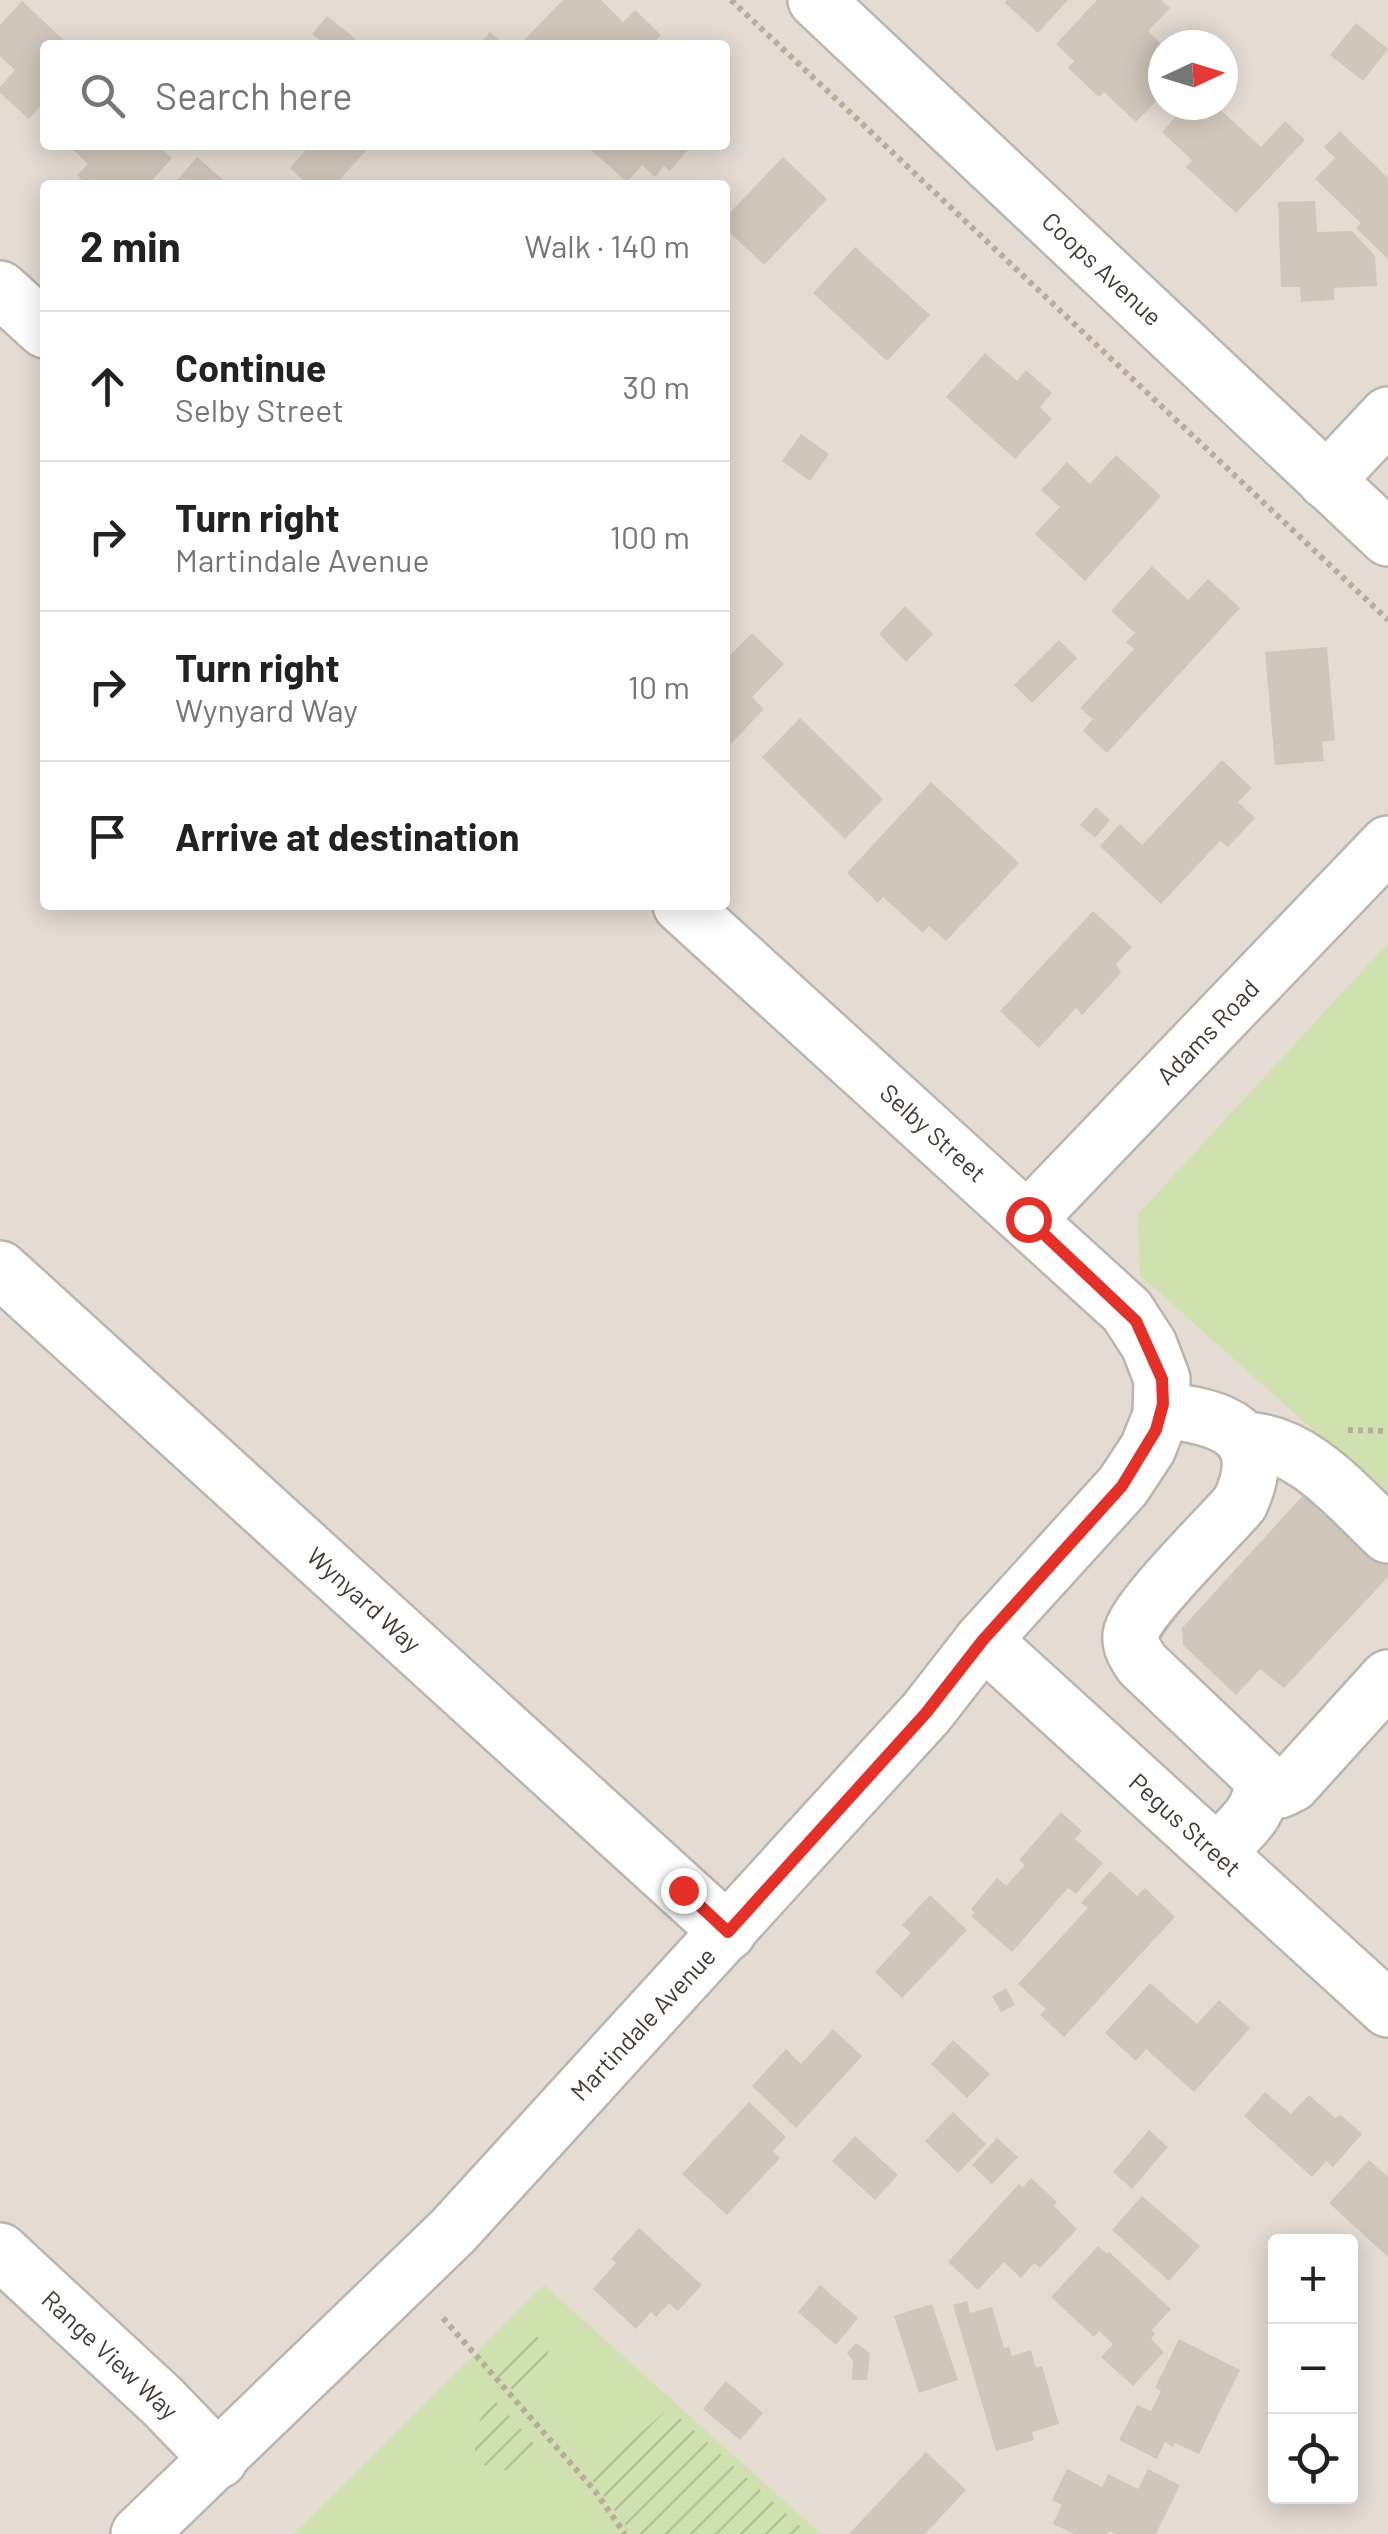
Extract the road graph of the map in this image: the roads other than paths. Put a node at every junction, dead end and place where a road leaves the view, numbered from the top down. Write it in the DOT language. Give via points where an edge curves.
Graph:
graph roads {
  1 [pos="816,0"];
  2 [pos="0,290"];
  3 [pos="40,326"];
  4 [pos="1388,415"];
  5 [pos="1326,481"];
  6 [pos="1388,538"];
  7 [pos="1388,844"];
  8 [pos="687,910"];
  9 [pos="1028,1219"];
  10 [pos="0,1269"];
  11 [pos="1162,1394"];
  12 [pos="1244,1440"];
  13 [pos="1388,1535"];
  14 [pos="983,1640"];
  15 [pos="1388,1678"];
  16 [pos="1262,1788"];
  17 [pos="1217,1852"];
  18 [pos="728,1932"];
  19 [pos="1388,2009"];
  20 [pos="0,2251"];
  21 [pos="219,2460"];
  22 [pos="139,2534"];
  1 -- 5 [label="street, Coops Avenue"];
  2 -- 3 [label="street"];
  4 -- 5 [label="street"];
  5 -- 6 [label="street, Coops Avenue"];
  7 -- 9 [label="street, Adams Road"];
  8 -- 9 [label="street, Selby Street"];
  9 -- 11 [label="street, Selby Street" via="1136,1321"];
  10 -- 18 [label="street, Wynyard Way"];
  11 -- 12 [label="street"];
  11 -- 14 [label="street, Martindale Avenue" via="1148,1448 1132,1474"];
  12 -- 13 [label="street" via="1295,1454"];
  12 -- 16 [label="street" via="1250,1468 1240,1502 1150,1604 1130,1640 1142,1664 1256,1768"];
  14 -- 17 [label="street, Pegus Street"];
  14 -- 18 [label="street, Martindale Avenue" via="926,1713"];
  15 -- 16 [label="street" via="1292,1784"];
  16 -- 17 [label="street" via="1254,1813"];
  17 -- 19 [label="street, Pegus Street"];
  18 -- 21 [label="street, Martindale Avenue" via="453,2231"];
  20 -- 21 [label="street, Range View Way"];
  21 -- 22 [label="street, Martindale Avenue"];
}
